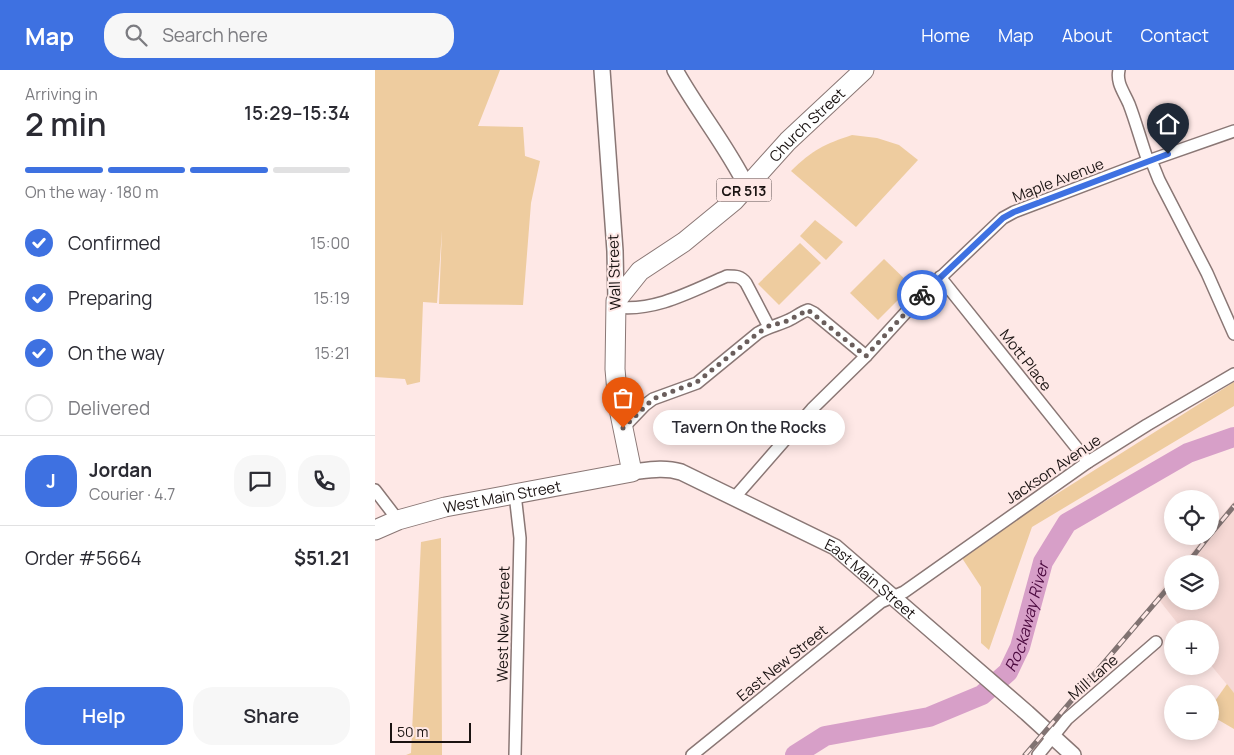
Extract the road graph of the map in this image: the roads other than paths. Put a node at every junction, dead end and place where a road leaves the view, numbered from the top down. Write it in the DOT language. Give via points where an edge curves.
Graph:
graph roads {
  1 [pos="602,70"];
  2 [pos="675,70"];
  3 [pos="864,70"];
  4 [pos="1119,70"];
  5 [pos="1234,132"];
  6 [pos="1149,160"];
  7 [pos="747,187"];
  8 [pos="616,266"];
  9 [pos="640,271"];
  10 [pos="940,277"];
  11 [pos="616,304"];
  12 [pos="769,326"];
  13 [pos="1234,334"];
  14 [pos="866,356"];
  15 [pos="1234,374"];
  16 [pos="623,428"];
  17 [pos="1088,462"];
  18 [pos="632,472"];
  19 [pos="375,490"];
  20 [pos="515,494"];
  21 [pos="735,497"];
  22 [pos="398,520"];
  23 [pos="375,530"];
  24 [pos="893,597"];
  25 [pos="1157,642"];
  26 [pos="1052,737"];
  27 [pos="515,755"];
  28 [pos="692,755"];
  29 [pos="1038,755"];
  30 [pos="1073,755"];
  1 -- 8 [label="street, Wall Street"];
  2 -- 7 [label="street"];
  3 -- 7 [label="main road, Church Street / CR 513" via="788,141"];
  4 -- 6 [label="street" via="1121,88"];
  5 -- 6 [label="street, Maple Avenue"];
  6 -- 10 [label="street, Maple Avenue" via="1003,218"];
  6 -- 13 [label="street" via="1207,273"];
  7 -- 9 [label="main road, Church Street / CR 513" via="691,237"];
  8 -- 9 [label="street"];
  8 -- 11 [label="street, Wall Street"];
  9 -- 11 [label="main road, Church Street / CR 513"];
  10 -- 14 [label="street, Maple Avenue"];
  10 -- 17 [label="street, Mott Place"];
  11 -- 12 [label="street" via="628,308 657,304 734,276 747,283"];
  11 -- 16 [label="main road, Wall Street" via="615,369"];
  12 -- 14 [label="street" via="808,310"];
  12 -- 16 [label="street" via="697,382 653,399"];
  14 -- 21 [label="street, Maple Avenue" via="812,409"];
  15 -- 17 [label="street, Jackson Avenue"];
  16 -- 18 [label="main road, Wall Street"];
  17 -- 24 [label="street, Jackson Avenue"];
  18 -- 20 [label="main road, West Main Street"];
  18 -- 21 [label="street, East Main Street" via="670,469"];
  19 -- 22 [label="street"];
  20 -- 22 [label="main road, West Main Street"];
  20 -- 27 [label="street, West New Street" via="519,538"];
  21 -- 24 [label="street, East Main Street" via="835,547"];
  22 -- 23 [label="main road, West Main Street"];
  24 -- 26 [label="street, East Main Street"];
  24 -- 28 [label="street, East New Street" via="881,602"];
  25 -- 26 [label="street, Mill Lane" via="1067,719"];
  26 -- 29 [label="street, Mill Lane"];
  26 -- 30 [label="street, East Main Street"];
}
